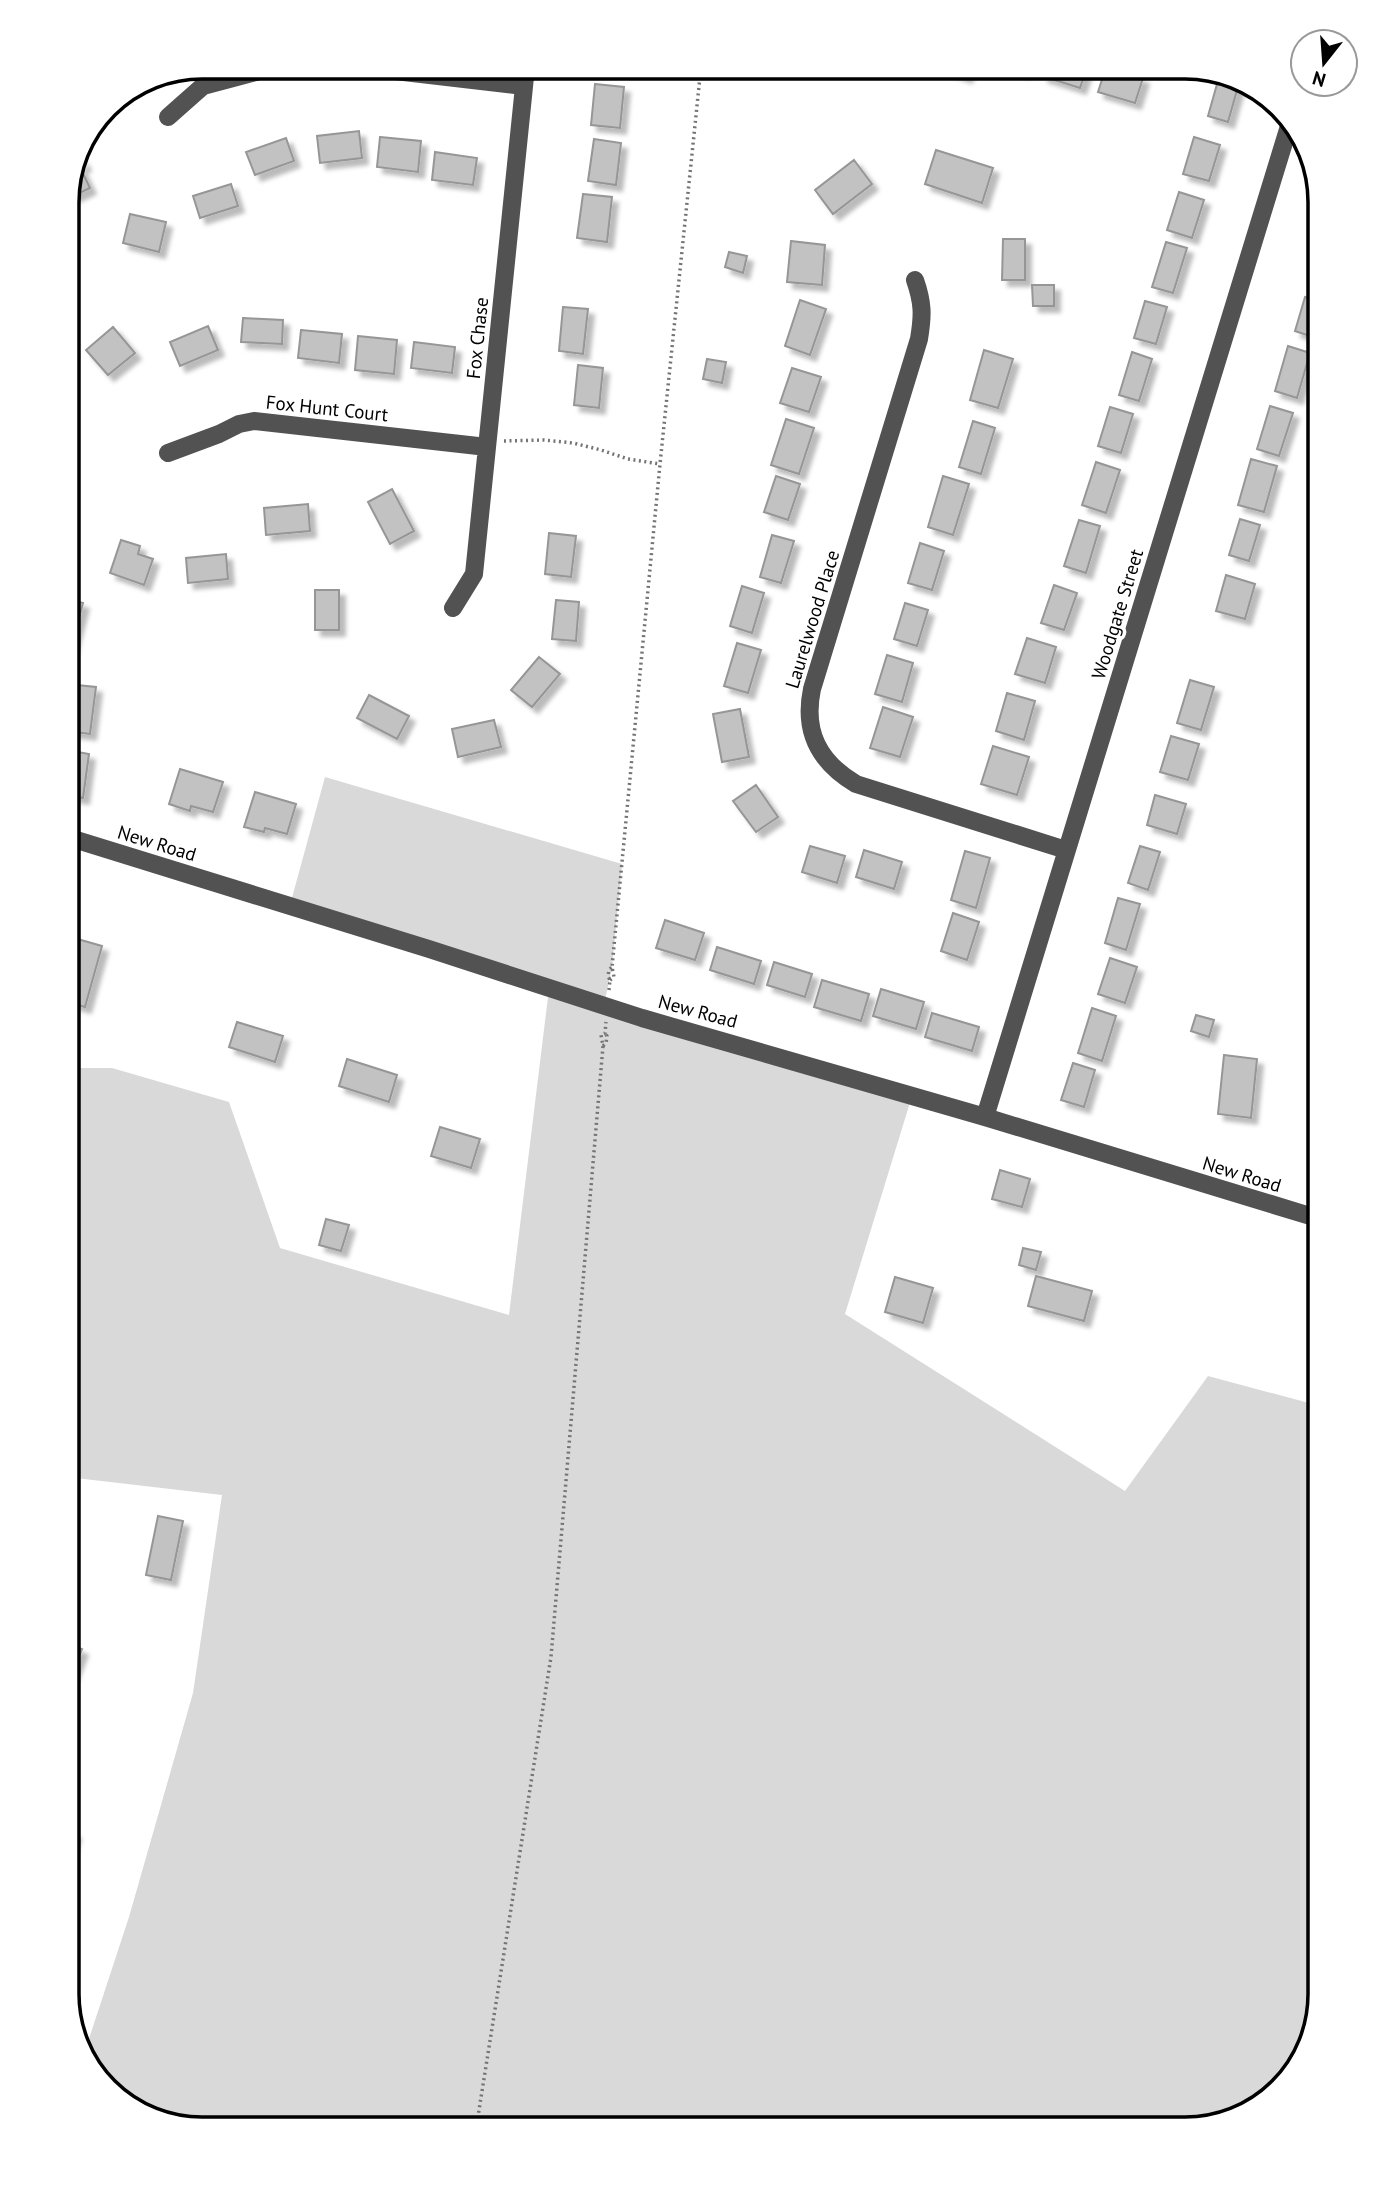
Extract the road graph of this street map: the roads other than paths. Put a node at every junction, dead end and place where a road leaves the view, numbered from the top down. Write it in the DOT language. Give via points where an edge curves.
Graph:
graph roads {
  1 [pos="228,79"];
  2 [pos="467,79"];
  3 [pos="525,79"];
  4 [pos="524,86"];
  5 [pos="168,117"];
  6 [pos="1287,132"];
  7 [pos="915,280"];
  8 [pos="487,443"];
  9 [pos="169,453"];
  10 [pos="453,608"];
  11 [pos="79,841"];
  12 [pos="1066,849"];
  13 [pos="985,1117"];
  14 [pos="1308,1215"];
  1 -- 5 [label="street" via="203,86"];
  2 -- 4 [label="street"];
  3 -- 4 [label="street, Fox Chase"];
  4 -- 8 [label="street, Fox Chase"];
  6 -- 12 [label="street, Woodgate Street"];
  7 -- 12 [label="street, Laurelwood Place" via="922,300 919,339 811,689 809,720 814,739 824,758 856,784"];
  8 -- 9 [label="street, Fox Hunt Court" via="254,421"];
  8 -- 10 [label="street, Fox Chase" via="474,574"];
  11 -- 13 [label="street, New Road" via="642,1018"];
  12 -- 13 [label="street, Woodgate Street"];
  13 -- 14 [label="street, New Road"];
}
